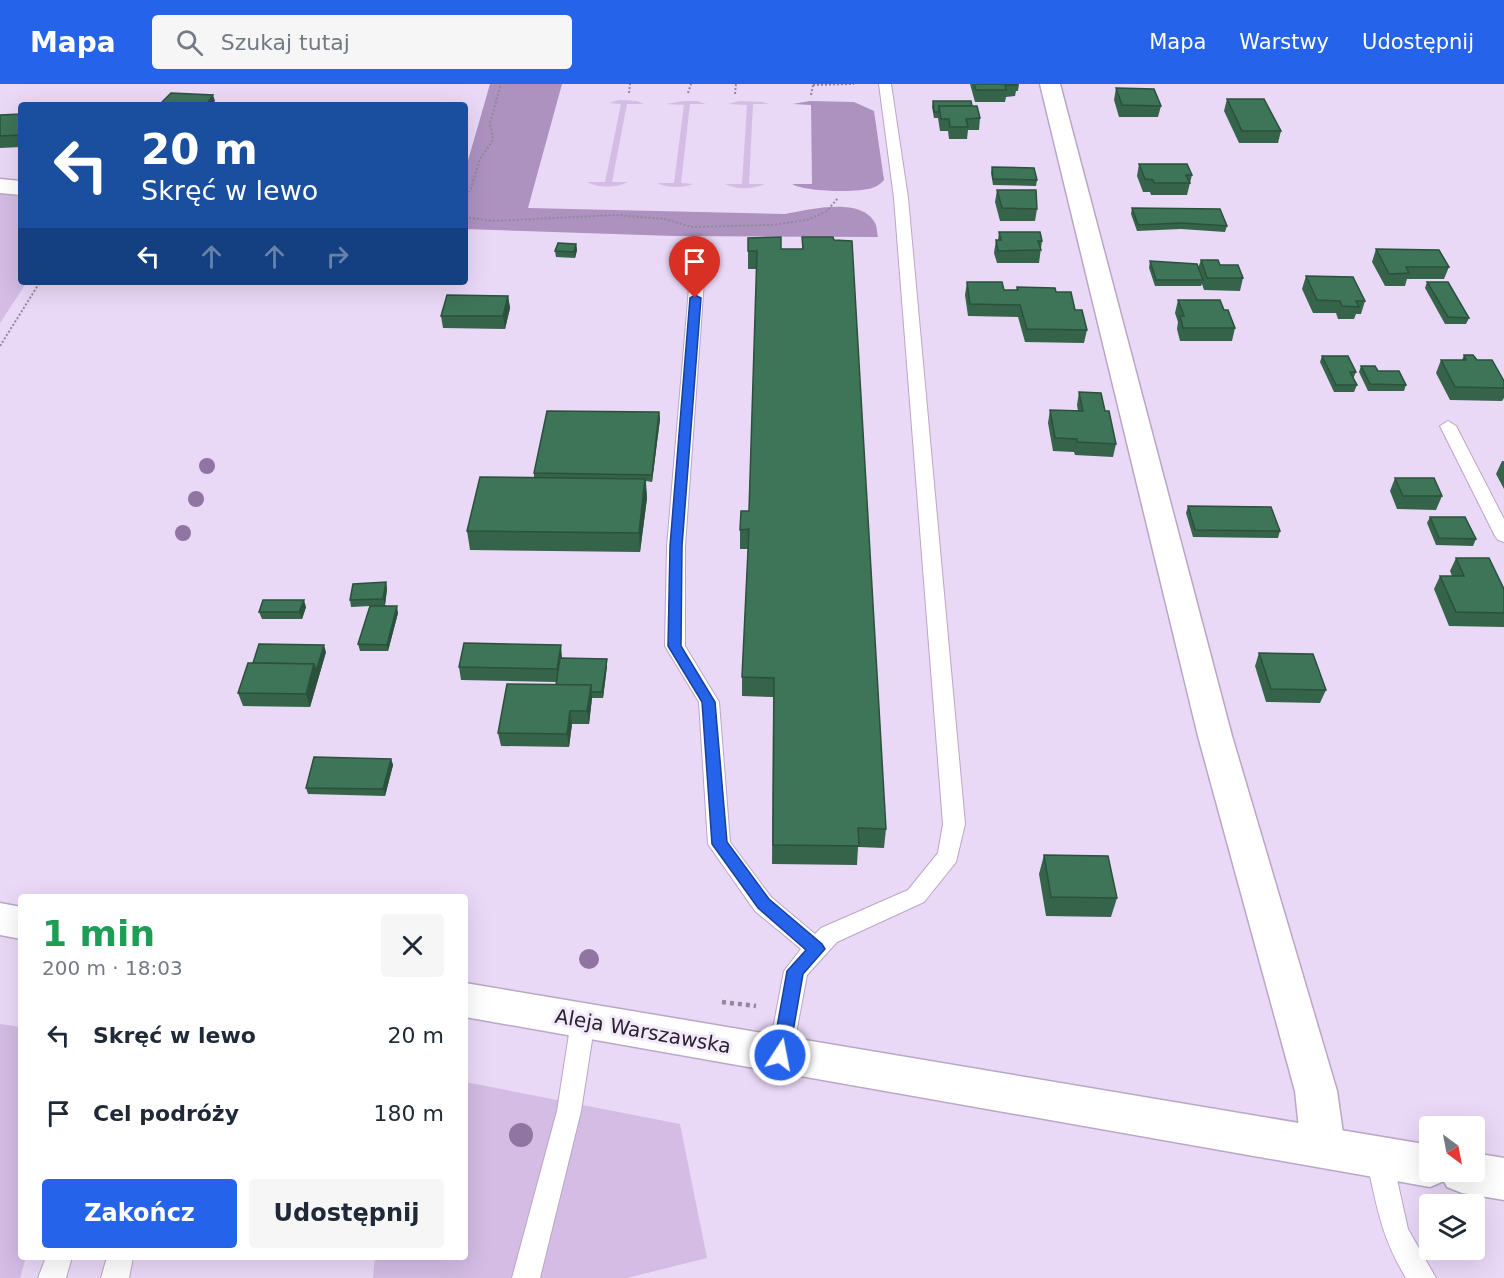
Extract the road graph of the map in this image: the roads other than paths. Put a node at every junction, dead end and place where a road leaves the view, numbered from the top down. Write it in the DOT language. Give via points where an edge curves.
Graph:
graph roads {
  1 [pos="885,84"];
  2 [pos="1050,84"];
  3 [pos="0,186"];
  4 [pos="18,188"];
  5 [pos="699,253"];
  6 [pos="1448,426"];
  7 [pos="1504,536"];
  8 [pos="0,919"];
  9 [pos="18,922"];
  10 [pos="817,949"];
  11 [pos="468,1001"];
  12 [pos="583,1021"];
  13 [pos="780,1055"];
  14 [pos="1323,1147"];
  15 [pos="1379,1157"];
  16 [pos="1419,1164"];
  17 [pos="1485,1176"];
  18 [pos="1504,1179"];
  19 [pos="58,1260"];
  20 [pos="119,1260"];
  21 [pos="52,1278"];
  22 [pos="115,1278"];
  23 [pos="526,1278"];
  24 [pos="1422,1278"];
  1 -- 10 [label="lane" via="901,198 954,824 948,856 916,896 829,935"];
  2 -- 14 [label="street" via="1215,736 1316,1091"];
  3 -- 4 [label="street"];
  5 -- 10 [label="lane" via="676,546 675,646 708,702 719,844 763,904"];
  6 -- 7 [label="lane"];
  8 -- 9 [label="street"];
  10 -- 13 [label="lane" via="796,971"];
  11 -- 12 [label="street, Aleja Warszawska"];
  12 -- 13 [label="street, Aleja Warszawska"];
  12 -- 23 [label="lane" via="569,1111"];
  13 -- 14 [label="street, Aleja Warszawska"];
  14 -- 15 [label="street, Aleja Warszawska"];
  15 -- 16 [label="street, Aleja Warszawska"];
  15 -- 24 [label="lane" via="1395,1229"];
  17 -- 18 [label="street"];
  19 -- 21 [label="lane"];
  20 -- 22 [label="lane"];
}
